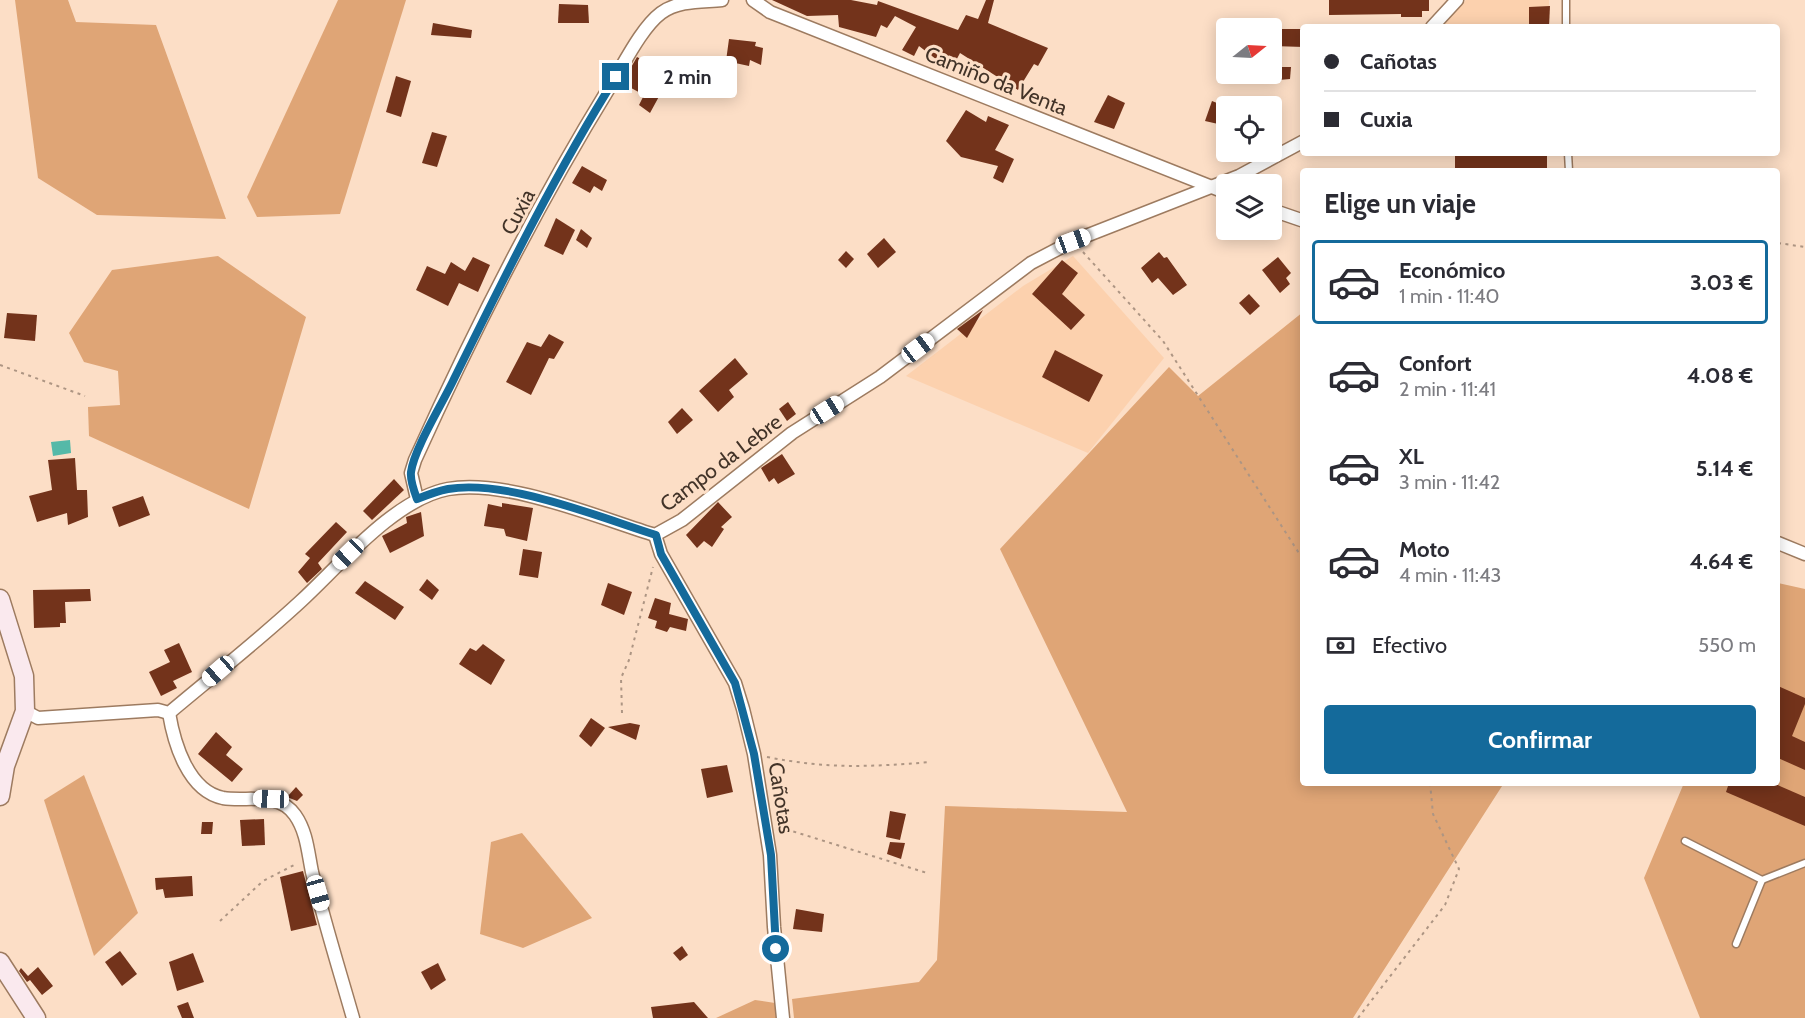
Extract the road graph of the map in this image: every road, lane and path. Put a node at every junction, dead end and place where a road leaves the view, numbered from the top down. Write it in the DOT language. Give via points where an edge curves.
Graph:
graph roads {
  1 [pos="722,0"];
  2 [pos="753,0"];
  3 [pos="1457,0"];
  4 [pos="1566,0"];
  5 [pos="1435,24"];
  6 [pos="1566,24"];
  7 [pos="1300,143"];
  8 [pos="1212,188"];
  9 [pos="1216,189"];
  10 [pos="1282,213"];
  11 [pos="1300,220"];
  12 [pos="1073,241"];
  13 [pos="1780,243"];
  14 [pos="1805,247"];
  15 [pos="0,365"];
  16 [pos="85,396"];
  17 [pos="417,499"];
  18 [pos="656,535"];
  19 [pos="1780,544"];
  20 [pos="661,554"];
  21 [pos="1805,554"];
  22 [pos="1300,555"];
  23 [pos="0,599"];
  24 [pos="25,711"];
  25 [pos="169,713"];
  26 [pos="622,713"];
  27 [pos="754,754"];
  28 [pos="931,762"];
  29 [pos="1430,786"];
  30 [pos="0,796"];
  31 [pos="765,823"];
  32 [pos="1685,841"];
  33 [pos="309,857"];
  34 [pos="1805,863"];
  35 [pos="927,873"];
  36 [pos="1762,880"];
  37 [pos="220,921"];
  38 [pos="1736,944"];
  39 [pos="0,962"];
  40 [pos="36,1018"];
  41 [pos="353,1018"];
  42 [pos="783,1018"];
  43 [pos="1358,1018"];
  1 -- 17 [label="street, Cuxia" via="682,3 660,13 584,128 419,450 411,473"];
  2 -- 8 [label="street, Camiño da Venta" via="770,12"];
  3 -- 5 [label="street"];
  4 -- 6 [label="lane"];
  7 -- 8 [label="street, Campo da Lebre"];
  8 -- 9 [label="street, Camiño da Venta"];
  8 -- 12 [label="street, Campo da Lebre"];
  10 -- 11 [label="street"];
  12 -- 18 [label="street, Campo da Lebre" via="1031,263 880,377 792,433 682,520"];
  12 -- 22 [label="path" via="1163,341"];
  13 -- 14 [label="path"];
  15 -- 16 [label="path"];
  17 -- 18 [label="street, Campo da Lebre" via="449,489 498,490"];
  17 -- 25 [label="street, Campo da Lebre" via="348,554 301,601"];
  18 -- 20 [label="street, Cañotas"];
  19 -- 21 [label="street"];
  20 -- 26 [label="path" via="650,571 629,660 621,678"];
  20 -- 27 [label="street, Cañotas" via="735,683"];
  23 -- 24 [label="main road" via="24,676"];
  24 -- 25 [label="street" via="38,718 158,710"];
  24 -- 30 [label="main road" via="5,766"];
  25 -- 33 [label="street" via="186,766 200,786 221,798 271,799 288,806 304,832"];
  27 -- 28 [label="path" via="813,766"];
  27 -- 31 [label="street, Cañotas"];
  29 -- 43 [label="path" via="1434,814 1459,869 1445,905"];
  31 -- 35 [label="path"];
  31 -- 42 [label="street, Cañotas" via="771,855"];
  32 -- 36 [label="lane"];
  33 -- 37 [label="path" via="263,881"];
  33 -- 41 [label="street"];
  34 -- 36 [label="lane"];
  36 -- 38 [label="lane"];
  39 -- 40 [label="main road"];
}
